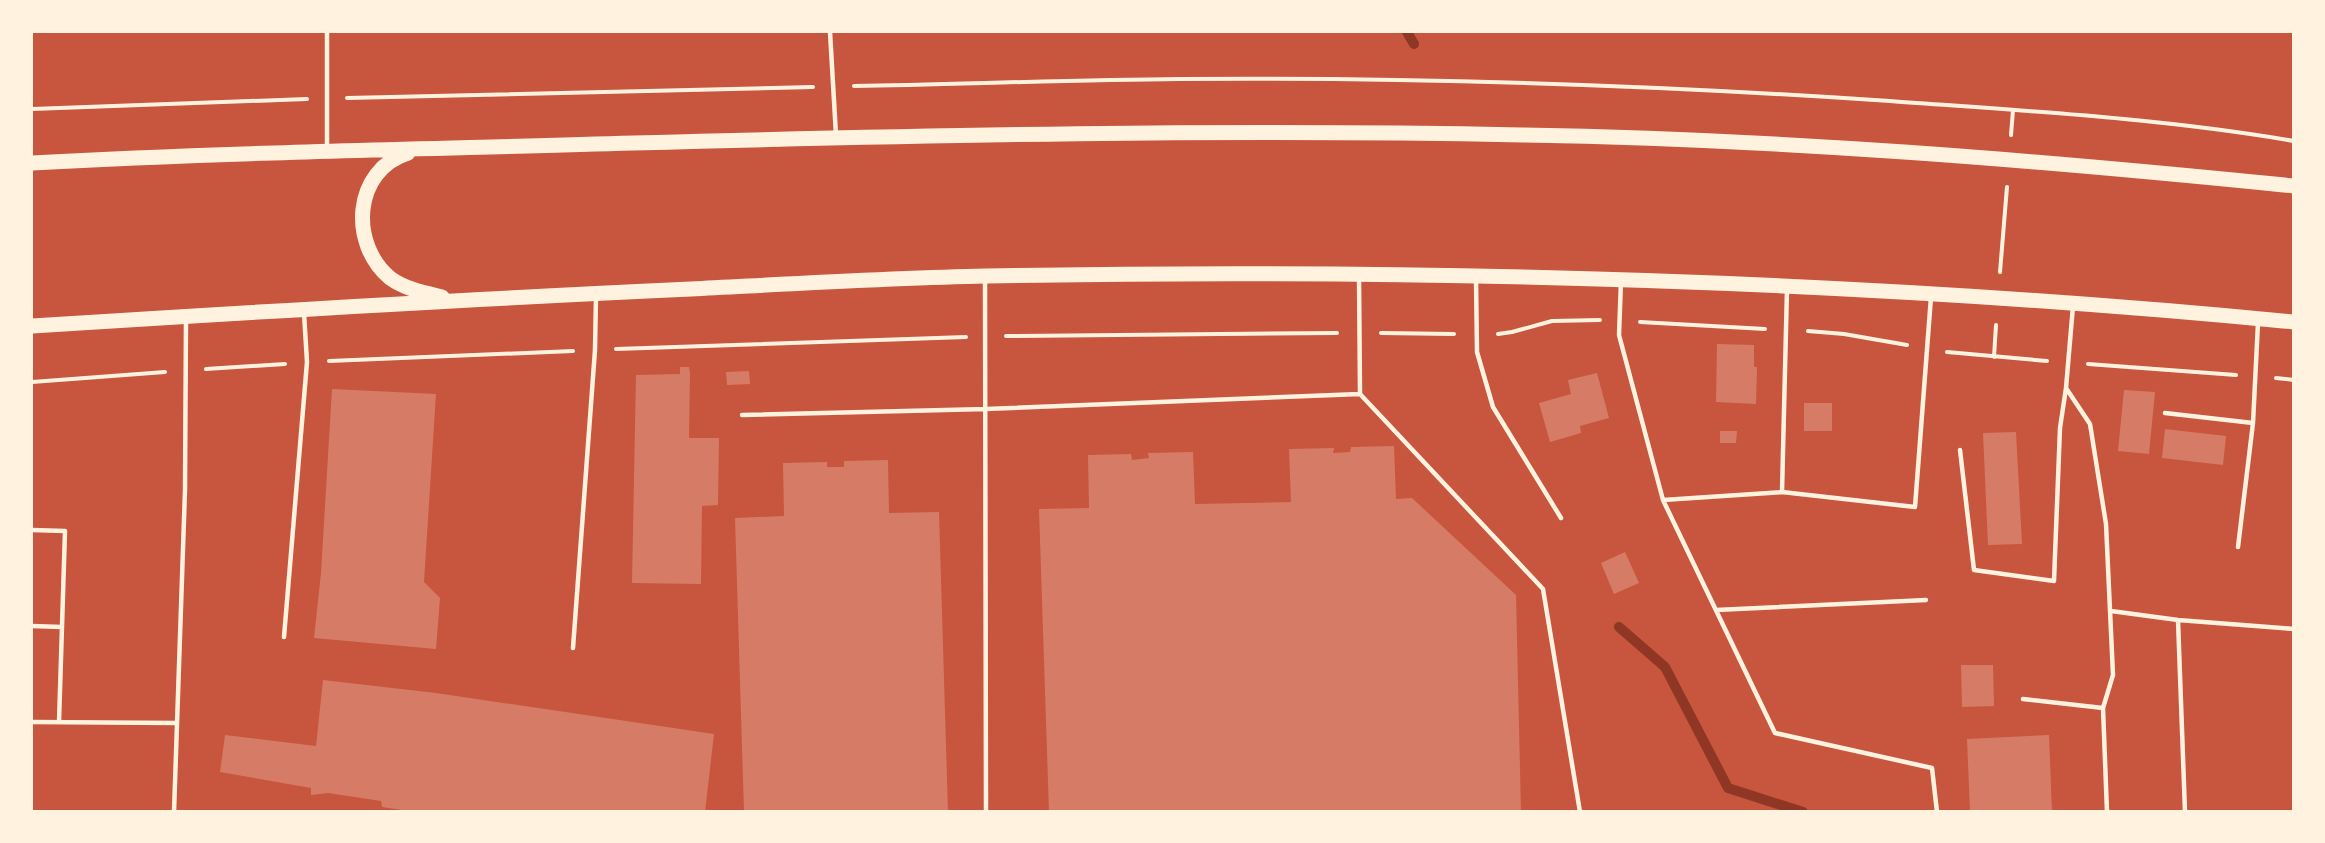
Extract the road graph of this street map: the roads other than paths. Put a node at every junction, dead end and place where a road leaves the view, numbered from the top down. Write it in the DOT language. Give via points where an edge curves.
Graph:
graph roads {
  1 [pos="327,32"];
  2 [pos="830,32"];
  3 [pos="836,138"];
  4 [pos="433,149"];
  5 [pos="327,152"];
  6 [pos="32,163"];
  7 [pos="2294,186"];
  8 [pos="1359,274"];
  9 [pos="985,276"];
  10 [pos="1476,276"];
  11 [pos="1621,280"];
  12 [pos="1787,286"];
  13 [pos="596,293"];
  14 [pos="1931,294"];
  15 [pos="472,300"];
  16 [pos="2073,304"];
  17 [pos="303,310"];
  18 [pos="186,316"];
  19 [pos="2258,319"];
  20 [pos="2294,322"];
  21 [pos="32,326"];
  22 [pos="2066,388"];
  23 [pos="1360,394"];
  24 [pos="986,409"];
  25 [pos="2165,413"];
  26 [pos="742,415"];
  27 [pos="2253,423"];
  28 [pos="1960,450"];
  29 [pos="1782,492"];
  30 [pos="1663,500"];
  31 [pos="1561,518"];
  32 [pos="32,530"];
  33 [pos="2238,547"];
  34 [pos="1926,600"];
  35 [pos="1716,610"];
  36 [pos="2111,611"];
  37 [pos="2178,620"];
  38 [pos="32,626"];
  39 [pos="62,627"];
  40 [pos="2294,629"];
  41 [pos="284,637"];
  42 [pos="573,648"];
  43 [pos="2023,699"];
  44 [pos="2103,708"];
  45 [pos="32,722"];
  46 [pos="59,722"];
  47 [pos="177,723"];
  48 [pos="174,812"];
  49 [pos="986,812"];
  50 [pos="1580,812"];
  51 [pos="1937,812"];
  52 [pos="2107,812"];
  53 [pos="2184,812"];
  1 -- 5 [label="lane"];
  2 -- 3 [label="lane"];
  3 -- 4 [label="main road"];
  3 -- 7 [label="main road" via="1197,132 1709,141 2009,160"];
  4 -- 5 [label="main road"];
  4 -- 15 [label="main road" via="397,157 374,178 362,209 365,242 382,271 398,283 430,294"];
  5 -- 6 [label="main road"];
  8 -- 9 [label="main road"];
  8 -- 10 [label="main road"];
  8 -- 23 [label="lane"];
  9 -- 13 [label="main road"];
  9 -- 24 [label="lane"];
  10 -- 11 [label="main road"];
  10 -- 31 [label="lane" via="1477,352 1493,407"];
  11 -- 12 [label="main road"];
  11 -- 30 [label="lane" via="1619,335"];
  12 -- 14 [label="main road"];
  12 -- 29 [label="lane"];
  13 -- 15 [label="main road"];
  13 -- 42 [label="lane"];
  14 -- 16 [label="main road"];
  14 -- 29 [label="lane" via="1915,507"];
  15 -- 17 [label="main road"];
  16 -- 19 [label="main road"];
  16 -- 22 [label="lane"];
  17 -- 18 [label="main road"];
  17 -- 41 [label="lane" via="307,362"];
  18 -- 21 [label="main road"];
  18 -- 47 [label="lane"];
  19 -- 20 [label="main road"];
  19 -- 27 [label="lane"];
  22 -- 28 [label="lane" via="2060,428 2054,581 1974,570"];
  22 -- 36 [label="lane" via="2090,424 2106,525"];
  23 -- 24 [label="lane"];
  23 -- 50 [label="lane" via="1543,589"];
  24 -- 26 [label="lane"];
  24 -- 49 [label="lane"];
  25 -- 27 [label="lane"];
  27 -- 33 [label="lane"];
  29 -- 30 [label="lane"];
  30 -- 35 [label="lane"];
  32 -- 39 [label="lane" via="65,531"];
  34 -- 35 [label="lane"];
  35 -- 51 [label="lane" via="1775,733 1932,768"];
  36 -- 37 [label="lane"];
  36 -- 44 [label="lane" via="2113,675"];
  37 -- 40 [label="lane"];
  37 -- 53 [label="lane"];
  38 -- 39 [label="lane"];
  39 -- 46 [label="lane"];
  43 -- 44 [label="lane"];
  44 -- 52 [label="lane"];
  45 -- 46 [label="lane"];
  46 -- 47 [label="lane"];
  47 -- 48 [label="lane"];
}
